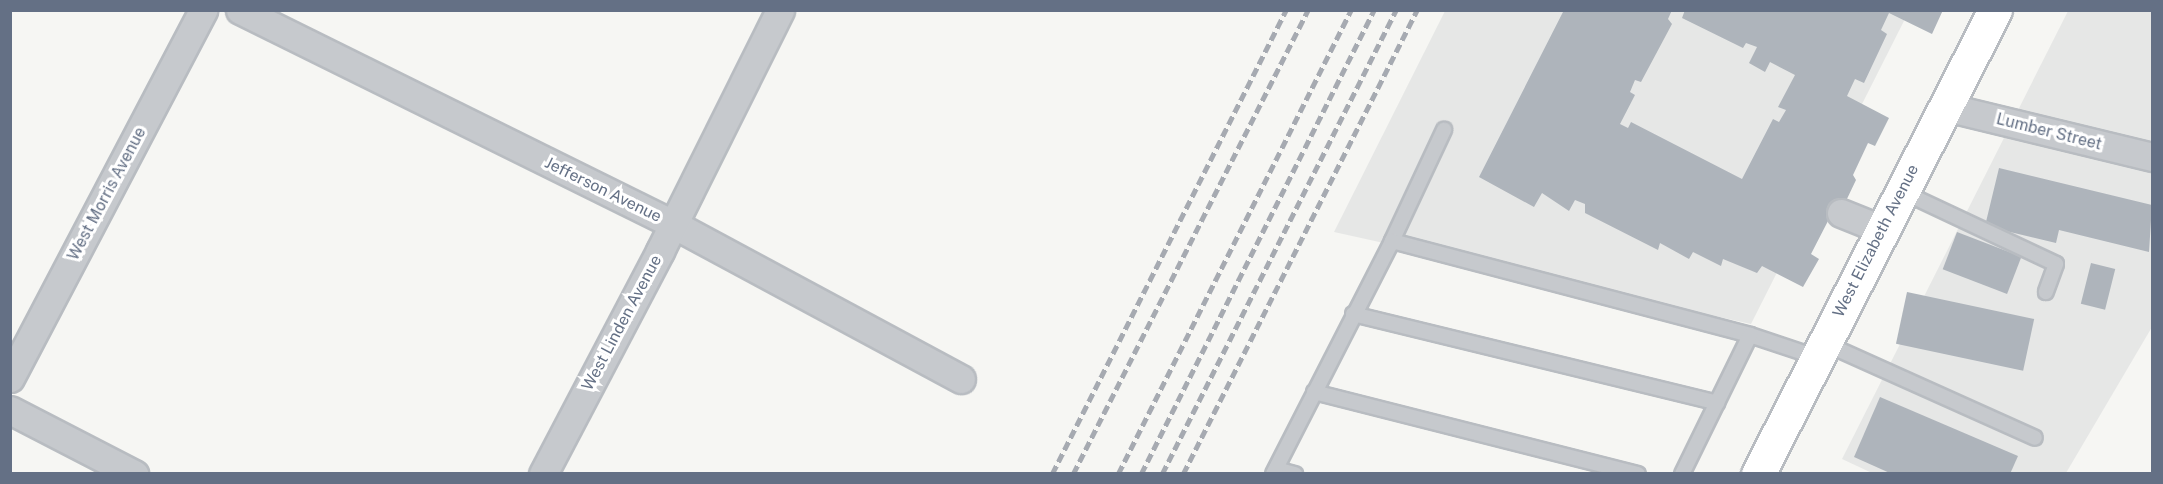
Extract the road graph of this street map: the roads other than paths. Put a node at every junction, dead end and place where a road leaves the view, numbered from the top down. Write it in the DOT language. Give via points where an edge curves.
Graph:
graph roads {
  1 [pos="203,10"];
  2 [pos="240,10"];
  3 [pos="780,10"];
  4 [pos="1995,10"];
  5 [pos="1946,107"];
  6 [pos="1444,130"];
  7 [pos="2152,157"];
  8 [pos="1901,191"];
  9 [pos="1840,213"];
  10 [pos="674,224"];
  11 [pos="1881,229"];
  12 [pos="1392,240"];
  13 [pos="2046,292"];
  14 [pos="1353,314"];
  15 [pos="1750,334"];
  16 [pos="1820,350"];
  17 [pos="10,378"];
  18 [pos="961,379"];
  19 [pos="1314,392"];
  20 [pos="1717,403"];
  21 [pos="10,410"];
  22 [pos="2034,438"];
  23 [pos="1274,471"];
  24 [pos="134,474"];
  25 [pos="543,474"];
  26 [pos="1295,474"];
  27 [pos="1638,474"];
  28 [pos="1682,474"];
  29 [pos="1758,474"];
  1 -- 17 [label="street, West Morris Avenue"];
  2 -- 10 [label="street, Jefferson Avenue"];
  3 -- 10 [label="street, West Linden Avenue"];
  4 -- 5 [label="street, West Elizabeth Avenue"];
  5 -- 7 [label="street, Lumber Street"];
  5 -- 8 [label="street, West Elizabeth Avenue"];
  6 -- 12 [label="lane"];
  8 -- 11 [label="street, West Elizabeth Avenue"];
  8 -- 13 [label="lane" via="2056,264"];
  9 -- 11 [label="street"];
  10 -- 18 [label="street, Jefferson Avenue"];
  10 -- 25 [label="street, West Linden Avenue"];
  11 -- 16 [label="street, West Elizabeth Avenue"];
  12 -- 14 [label="lane"];
  12 -- 15 [label="lane"];
  14 -- 19 [label="lane"];
  14 -- 20 [label="lane"];
  15 -- 16 [label="lane"];
  15 -- 20 [label="lane"];
  16 -- 22 [label="lane"];
  16 -- 29 [label="street, West Elizabeth Avenue"];
  19 -- 23 [label="lane"];
  19 -- 27 [label="lane"];
  20 -- 28 [label="lane"];
  21 -- 24 [label="street"];
  23 -- 26 [label="lane"];
}
